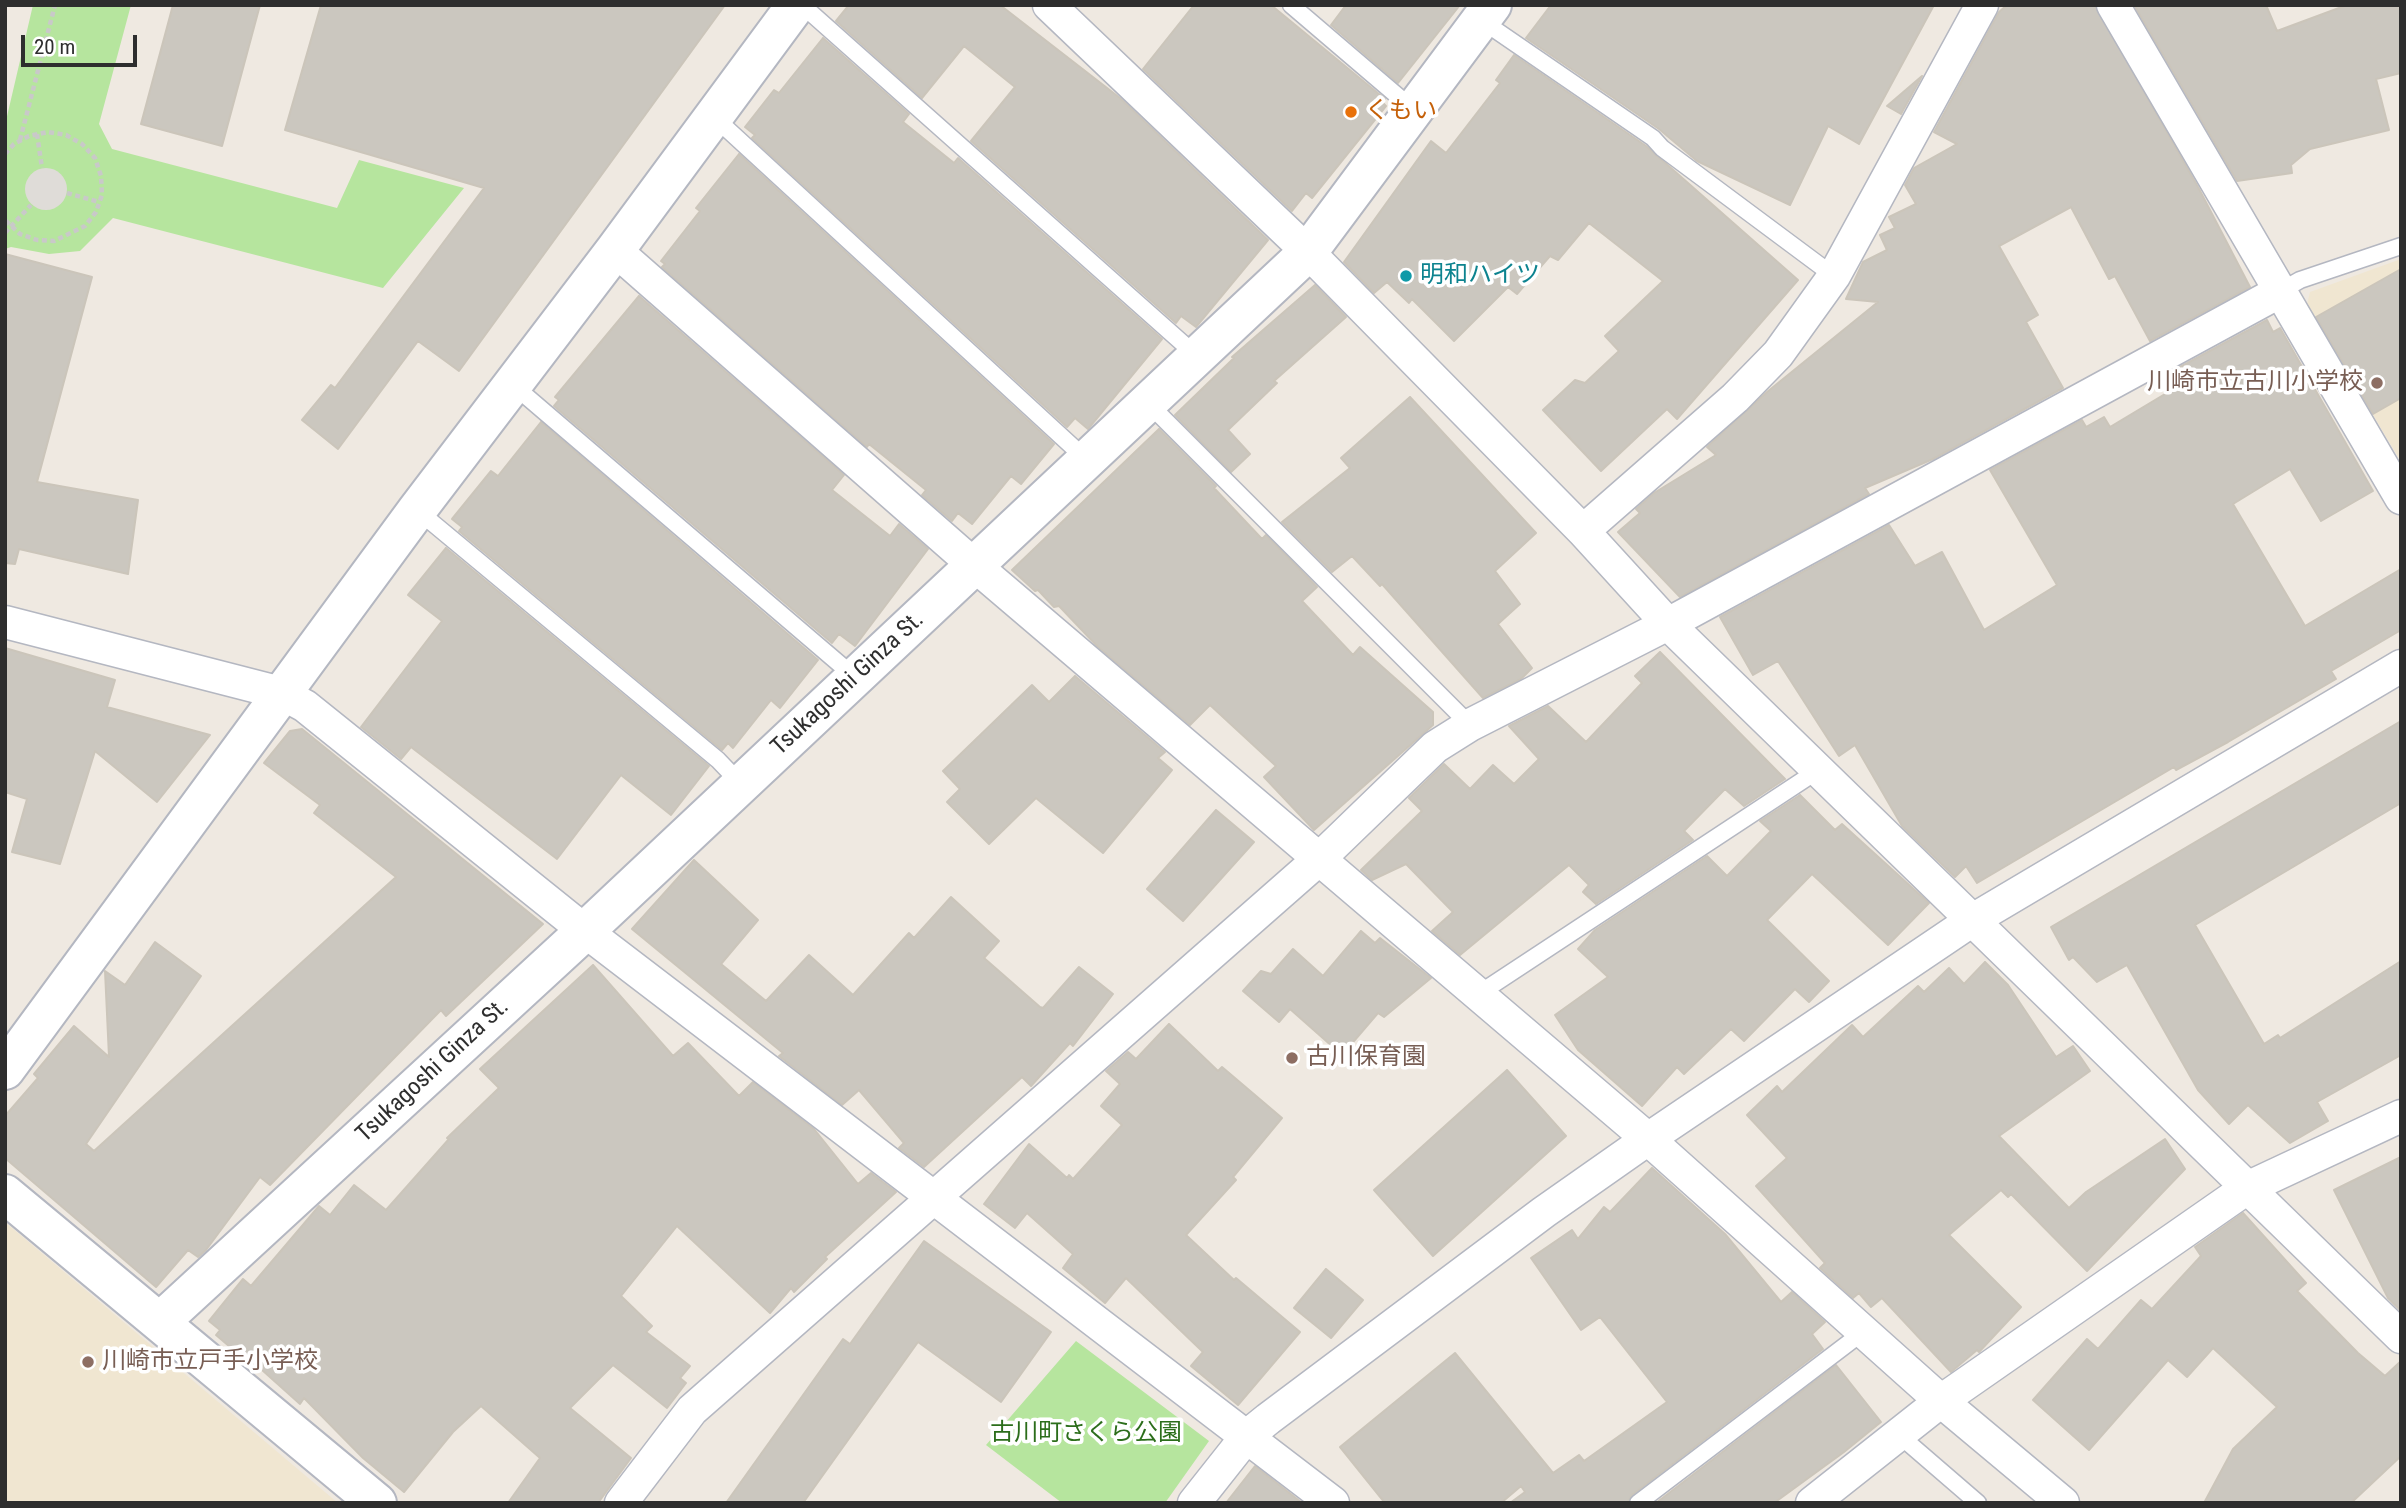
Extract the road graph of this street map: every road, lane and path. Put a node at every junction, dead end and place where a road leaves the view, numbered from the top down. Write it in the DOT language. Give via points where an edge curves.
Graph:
graph roads {
  1 [pos="55,5"];
  2 [pos="796,5"];
  3 [pos="802,5"];
  4 [pos="1049,5"];
  5 [pos="1291,5"];
  6 [pos="1982,5"];
  7 [pos="2113,5"];
  8 [pos="1486,12"];
  9 [pos="1414,110"];
  10 [pos="713,116"];
  11 [pos="37,134"];
  12 [pos="19,141"];
  13 [pos="5,154"];
  14 [pos="42,168"];
  15 [pos="67,193"];
  16 [pos="99,202"];
  17 [pos="32,205"];
  18 [pos="5,220"];
  19 [pos="12,227"];
  20 [pos="5,233"];
  21 [pos="2401,246"];
  22 [pos="615,250"];
  23 [pos="1308,252"];
  24 [pos="1834,276"];
  25 [pos="2279,292"];
  26 [pos="1197,356"];
  27 [pos="512,384"];
  28 [pos="1148,402"];
  29 [pos="1087,460"];
  30 [pos="2401,498"];
  31 [pos="417,510"];
  32 [pos="1583,531"];
  33 [pos="974,565"];
  34 [pos="5,622"];
  35 [pos="1668,624"];
  36 [pos="2401,666"];
  37 [pos="856,678"];
  38 [pos="281,693"];
  39 [pos="1470,725"];
  40 [pos="1817,771"];
  41 [pos="740,783"];
  42 [pos="1318,860"];
  43 [pos="1971,921"];
  44 [pos="585,931"];
  45 [pos="1477,995"];
  46 [pos="5,1070"];
  47 [pos="2401,1116"];
  48 [pos="1648,1139"];
  49 [pos="2247,1188"];
  50 [pos="5,1195"];
  51 [pos="932,1198"];
  52 [pos="160,1322"];
  53 [pos="1863,1332"];
  54 [pos="2401,1337"];
  55 [pos="1941,1401"];
  56 [pos="1898,1434"];
  57 [pos="1247,1436"];
  58 [pos="377,1503"];
  59 [pos="621,1503"];
  60 [pos="1194,1503"];
  61 [pos="1333,1503"];
  62 [pos="1638,1503"];
  63 [pos="1811,1503"];
  64 [pos="1978,1503"];
  65 [pos="2063,1503"];
  1 -- 12 [label="path"];
  2 -- 10 [label="street"];
  3 -- 26 [label="lane"];
  4 -- 23 [label="street"];
  5 -- 9 [label="lane"];
  6 -- 24 [label="street"];
  7 -- 25 [label="street"];
  8 -- 9 [label="street, Tsukagoshi Ginza St."];
  8 -- 24 [label="lane"];
  9 -- 23 [label="street, Tsukagoshi Ginza St."];
  10 -- 22 [label="street"];
  10 -- 29 [label="lane"];
  11 -- 12 [label="path"];
  11 -- 14 [label="path"];
  11 -- 16 [label="path" via="66,135 95,158 101,176"];
  12 -- 13 [label="path"];
  15 -- 16 [label="path"];
  16 -- 19 [label="path" via="85,226 54,241 37,240"];
  17 -- 19 [label="path"];
  18 -- 19 [label="path"];
  19 -- 20 [label="path"];
  21 -- 25 [label="lane"];
  22 -- 27 [label="street"];
  22 -- 33 [label="street"];
  23 -- 26 [label="street, Tsukagoshi Ginza St."];
  23 -- 32 [label="street"];
  24 -- 32 [label="street" via="1778,354 1735,398"];
  25 -- 30 [label="street"];
  25 -- 35 [label="street"];
  26 -- 28 [label="street, Tsukagoshi Ginza St."];
  27 -- 31 [label="street"];
  27 -- 37 [label="lane"];
  28 -- 29 [label="street, Tsukagoshi Ginza St."];
  28 -- 39 [label="lane"];
  29 -- 33 [label="street, Tsukagoshi Ginza St."];
  31 -- 38 [label="street"];
  31 -- 41 [label="lane"];
  32 -- 35 [label="street"];
  33 -- 37 [label="street, Tsukagoshi Ginza St."];
  33 -- 42 [label="street"];
  34 -- 38 [label="street"];
  35 -- 39 [label="street"];
  35 -- 40 [label="street"];
  36 -- 43 [label="street"];
  37 -- 41 [label="street, Tsukagoshi Ginza St."];
  38 -- 44 [label="street" via="305,706"];
  38 -- 46 [label="street"];
  39 -- 42 [label="street" via="1435,747"];
  40 -- 43 [label="street"];
  40 -- 45 [label="lane"];
  41 -- 44 [label="street, Tsukagoshi Ginza St."];
  42 -- 45 [label="street"];
  42 -- 51 [label="street"];
  43 -- 48 [label="street"];
  43 -- 49 [label="street"];
  44 -- 51 [label="street"];
  44 -- 52 [label="street, Tsukagoshi Ginza St."];
  45 -- 48 [label="street"];
  47 -- 49 [label="street"];
  48 -- 53 [label="street"];
  48 -- 57 [label="street"];
  49 -- 54 [label="street"];
  49 -- 55 [label="street"];
  50 -- 52 [label="street"];
  51 -- 57 [label="street"];
  51 -- 59 [label="street" via="692,1410"];
  52 -- 58 [label="street"];
  53 -- 55 [label="street"];
  53 -- 62 [label="lane"];
  55 -- 56 [label="street"];
  55 -- 65 [label="street"];
  56 -- 63 [label="street"];
  56 -- 64 [label="lane"];
  57 -- 60 [label="street"];
  57 -- 61 [label="street"];
}
